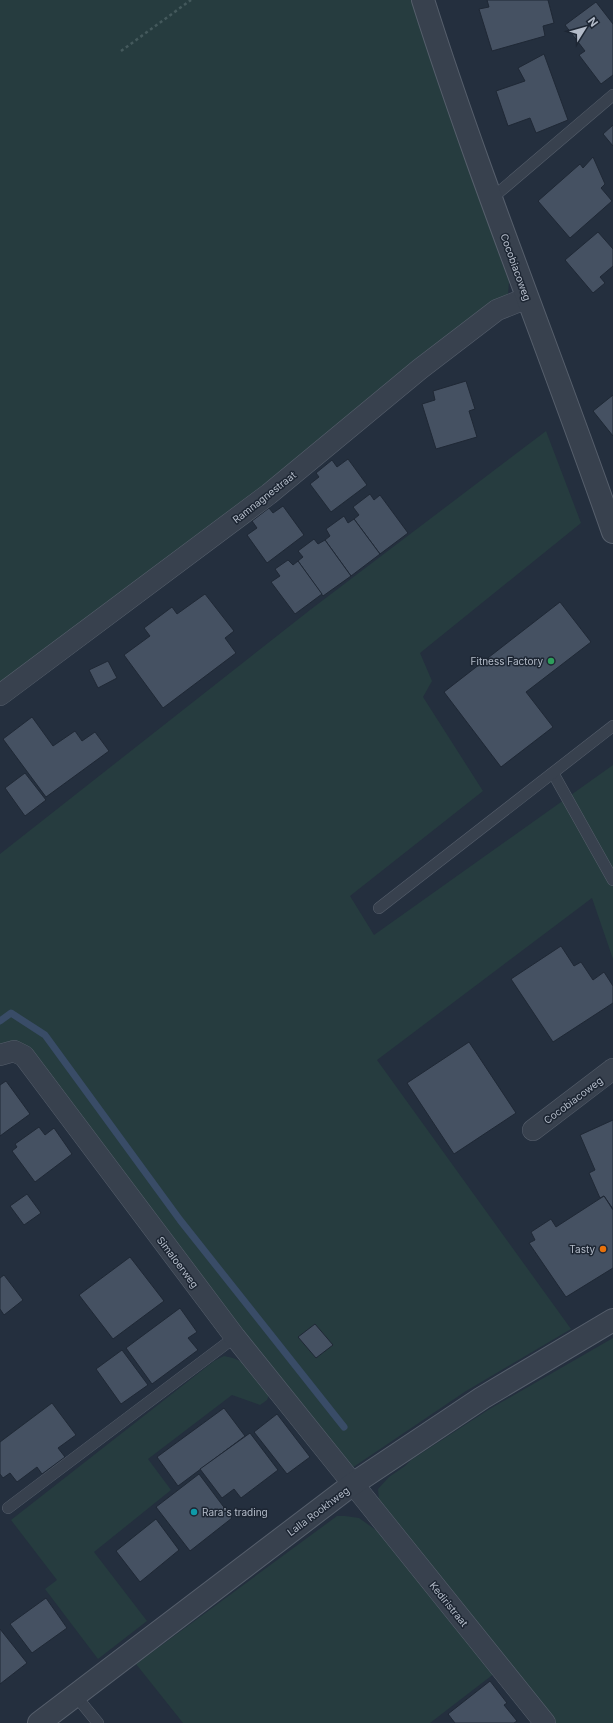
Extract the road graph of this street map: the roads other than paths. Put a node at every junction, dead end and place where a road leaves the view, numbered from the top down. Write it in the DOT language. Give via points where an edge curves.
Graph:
graph roads {
  1 [pos="423,0"];
  2 [pos="613,95"];
  3 [pos="492,200"];
  4 [pos="527,298"];
  5 [pos="613,532"];
  6 [pos="0,694"];
  7 [pos="613,726"];
  8 [pos="553,773"];
  9 [pos="613,880"];
  10 [pos="379,908"];
  11 [pos="0,1055"];
  12 [pos="613,1069"];
  13 [pos="533,1130"];
  14 [pos="613,1320"];
  15 [pos="235,1337"];
  16 [pos="353,1484"];
  17 [pos="8,1508"];
  18 [pos="75,1695"];
  19 [pos="39,1723"];
  20 [pos="98,1723"];
  21 [pos="545,1723"];
  1 -- 3 [label="street, Cocobiacoweg" via="449,82"];
  2 -- 3 [label="lane"];
  3 -- 4 [label="street, Cocobiacoweg"];
  4 -- 5 [label="street, Cocobiacoweg"];
  4 -- 6 [label="street, Ramnagnestraat" via="497,310 420,369 269,494"];
  7 -- 8 [label="lane"];
  8 -- 9 [label="lane"];
  8 -- 10 [label="lane"];
  11 -- 15 [label="street, Simaloerweg" via="14,1051 24,1056"];
  12 -- 13 [label="street, Cocobiacoweg"];
  14 -- 16 [label="street, Lalla Rookhweg" via="482,1398"];
  15 -- 16 [label="street, Simaloerweg"];
  15 -- 17 [label="lane"];
  16 -- 18 [label="street, Lalla Rookhweg"];
  16 -- 21 [label="street, Kediristraat"];
  18 -- 19 [label="street, Lalla Rookhweg"];
  18 -- 20 [label="lane"];
}
